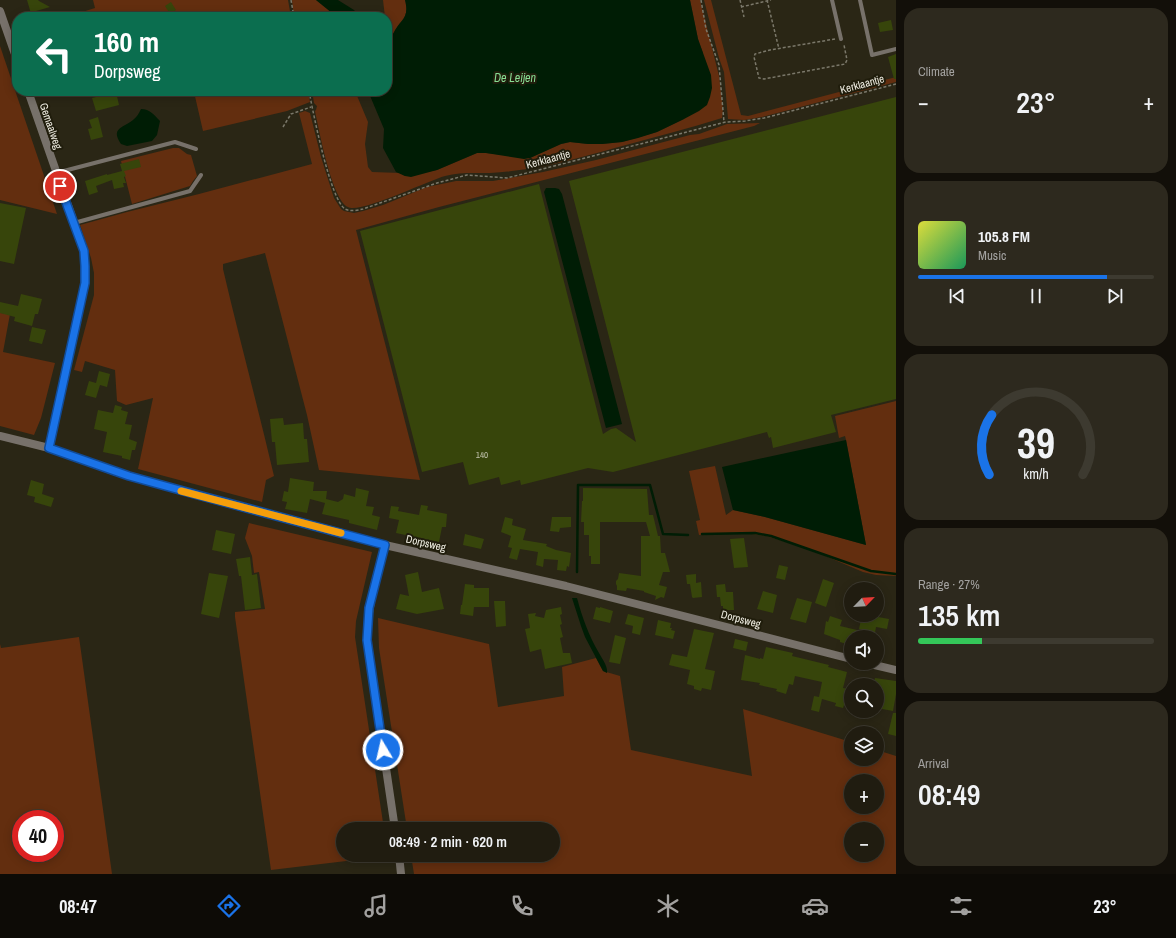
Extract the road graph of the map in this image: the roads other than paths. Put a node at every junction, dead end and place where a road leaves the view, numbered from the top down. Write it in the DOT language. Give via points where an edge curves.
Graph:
graph roads {
  1 [pos="832,0"];
  2 [pos="860,0"];
  3 [pos="0,11"];
  4 [pos="841,39"];
  5 [pos="12,46"];
  6 [pos="896,49"];
  7 [pos="30,96"];
  8 [pos="196,149"];
  9 [pos="56,173"];
  10 [pos="201,175"];
  11 [pos="74,224"];
  12 [pos="0,436"];
  13 [pos="49,448"];
  14 [pos="385,545"];
  15 [pos="844,657"];
  16 [pos="884,667"];
  17 [pos="896,670"];
  18 [pos="394,822"];
  19 [pos="400,862"];
  20 [pos="401,874"];
  1 -- 4 [label="lane"];
  2 -- 6 [label="lane" via="872,55"];
  3 -- 5 [label="street"];
  7 -- 9 [label="street, Gemaalweg"];
  8 -- 9 [label="lane" via="175,142"];
  9 -- 11 [label="street, Gemaalweg"];
  10 -- 11 [label="lane" via="190,192"];
  11 -- 13 [label="street, Gemaalweg" via="84,251 85,283"];
  12 -- 13 [label="street, Dorpsweg"];
  13 -- 14 [label="street, Dorpsweg" via="116,472"];
  14 -- 15 [label="street, Dorpsweg" via="566,586"];
  14 -- 18 [label="street" via="369,608 367,640"];
  16 -- 17 [label="street"];
  19 -- 20 [label="street"];
}
